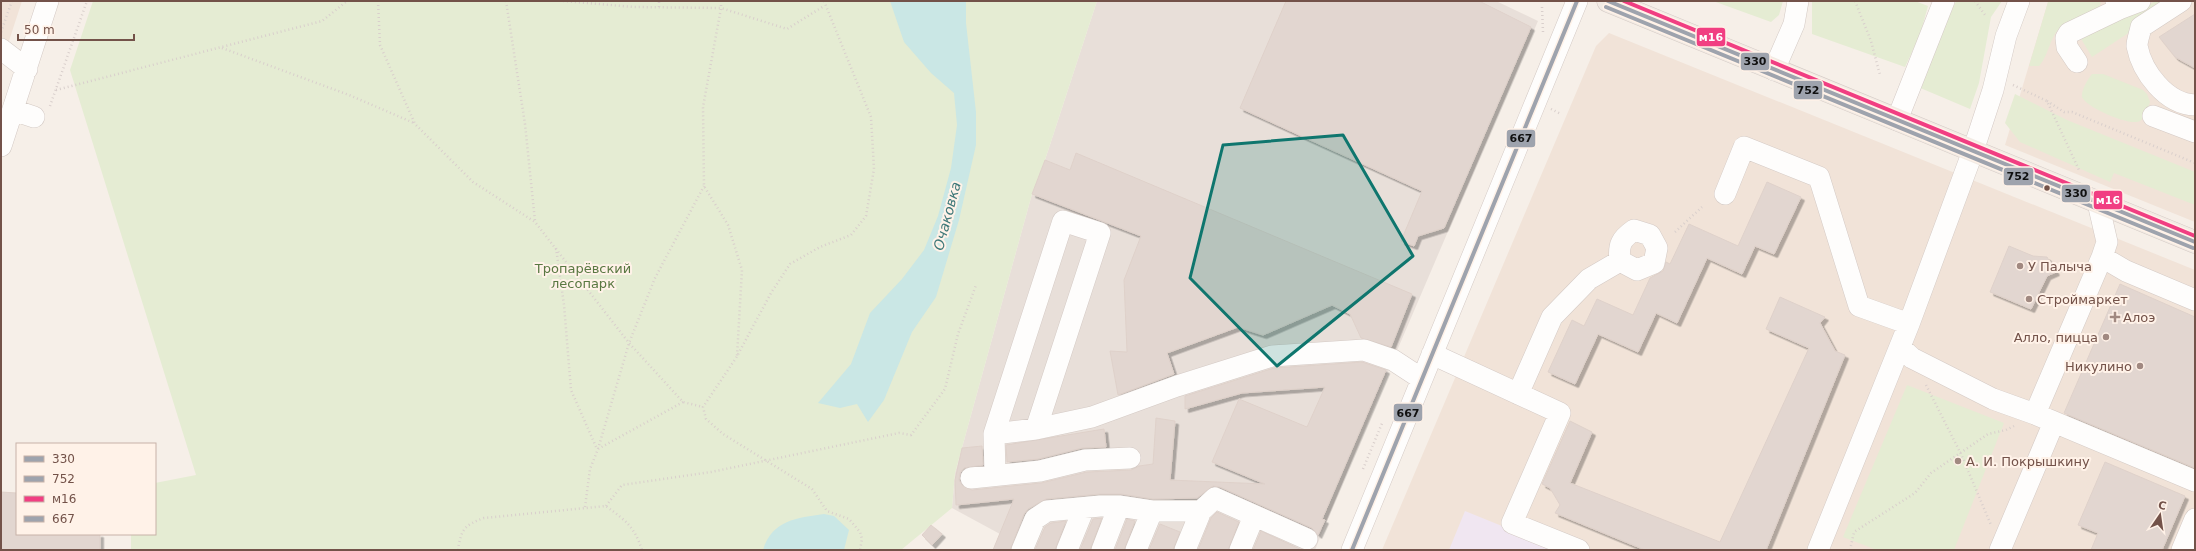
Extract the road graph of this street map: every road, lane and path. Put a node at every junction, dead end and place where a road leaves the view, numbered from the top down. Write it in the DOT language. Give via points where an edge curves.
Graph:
graph roads {
  1 [pos="12,1"];
  2 [pos="48,1"];
  3 [pos="87,1"];
  4 [pos="347,1"];
  5 [pos="378,1"];
  6 [pos="506,1"];
  7 [pos="563,1"];
  8 [pos="659,1"];
  9 [pos="721,1"];
  10 [pos="824,1"];
  11 [pos="1577,1"];
  12 [pos="1608,1"];
  13 [pos="1798,1"];
  14 [pos="1855,1"];
  15 [pos="1944,1"];
  16 [pos="1975,1"];
  17 [pos="2019,1"];
  18 [pos="2140,1"];
  19 [pos="2182,1"];
  20 [pos="2118,5"];
  21 [pos="824,6"];
  22 [pos="659,8"];
  23 [pos="722,8"];
  24 [pos="1985,15"];
  25 [pos="1,32"];
  26 [pos="221,47"];
  27 [pos="3,54"];
  28 [pos="2077,62"];
  29 [pos="27,69"];
  30 [pos="1774,70"];
  31 [pos="1880,75"];
  32 [pos="2013,84"];
  33 [pos="56,90"];
  34 [pos="2046,101"];
  35 [pos="2195,105"];
  36 [pos="13,110"];
  37 [pos="42,111"];
  38 [pos="2153,116"];
  39 [pos="1897,120"];
  40 [pos="415,124"];
  41 [pos="2195,132"];
  42 [pos="1,146"];
  43 [pos="1973,151"];
  44 [pos="2195,163"];
  45 [pos="2079,170"];
  46 [pos="704,186"];
  47 [pos="1725,194"];
  48 [pos="2098,203"];
  49 [pos="1702,207"];
  50 [pos="535,222"];
  51 [pos="1675,232"];
  52 [pos="2195,242"];
  53 [pos="555,246"];
  54 [pos="2102,257"];
  55 [pos="1620,261"];
  56 [pos="976,285"];
  57 [pos="2195,300"];
  58 [pos="1909,324"];
  59 [pos="629,343"];
  60 [pos="1906,352"];
  61 [pos="1432,354"];
  62 [pos="736,358"];
  63 [pos="1422,379"];
  64 [pos="1518,394"];
  65 [pos="684,402"];
  66 [pos="703,407"];
  67 [pos="2035,414"];
  68 [pos="2054,422"];
  69 [pos="1036,429"];
  70 [pos="994,434"];
  71 [pos="598,449"];
  72 [pos="1961,454"];
  73 [pos="1130,458"];
  74 [pos="765,460"];
  75 [pos="995,474"];
  76 [pos="971,478"];
  77 [pos="2195,481"];
  78 [pos="606,506"];
  79 [pos="1119,506"];
  80 [pos="585,507"];
  81 [pos="1084,508"];
  82 [pos="1152,511"];
  83 [pos="1201,511"];
  84 [pos="1254,516"];
  85 [pos="2195,519"];
  86 [pos="1993,530"];
  87 [pos="1307,539"];
  88 [pos="458,550"];
  89 [pos="642,550"];
  90 [pos="860,550"];
  91 [pos="1022,550"];
  92 [pos="1067,550"];
  93 [pos="1102,550"];
  94 [pos="1136,550"];
  95 [pos="1185,550"];
  96 [pos="1240,550"];
  97 [pos="1352,550"];
  98 [pos="1579,550"];
  99 [pos="1818,550"];
  100 [pos="1850,550"];
  101 [pos="2000,550"];
  102 [pos="2182,550"];
  1 -- 25 [label="path"];
  2 -- 29 [label="street"];
  3 -- 33 [label="path"];
  4 -- 26 [label="path" via="322,21"];
  5 -- 40 [label="path" via="380,45"];
  6 -- 50 [label="path" via="525,124"];
  7 -- 22 [label="path"];
  8 -- 22 [label="path"];
  9 -- 23 [label="path"];
  10 -- 21 [label="path"];
  11 -- 61 [label="street"];
  12 -- 30 [label="main road"];
  13 -- 30 [label="street" via="1794,24"];
  14 -- 31 [label="path" via="1871,41"];
  15 -- 39 [label="street"];
  16 -- 24 [label="path"];
  17 -- 43 [label="street"];
  18 -- 20 [label="street"];
  19 -- 35 [label="street" via="2141,27 2137,45 2144,65 2154,81 2171,98"];
  20 -- 28 [label="street" via="2066,38 2067,47"];
  21 -- 23 [label="path" via="787,29"];
  21 -- 62 [label="path" via="845,49 871,118 874,169 866,216 851,235 820,247 790,264 771,293"];
  22 -- 23 [label="path"];
  23 -- 46 [label="path" via="703,107"];
  26 -- 33 [label="path"];
  26 -- 40 [label="path" via="349,94"];
  27 -- 29 [label="street"];
  29 -- 36 [label="street"];
  30 -- 39 [label="main road"];
  32 -- 34 [label="path"];
  33 -- 37 [label="path"];
  34 -- 44 [label="path" via="2064,112 2072,112"];
  34 -- 45 [label="path"];
  36 -- 37 [label="street"];
  36 -- 42 [label="street"];
  38 -- 41 [label="street"];
  39 -- 43 [label="main road"];
  40 -- 50 [label="path" via="474,182"];
  43 -- 48 [label="main road"];
  43 -- 58 [label="street"];
  46 -- 59 [label="path" via="655,278"];
  46 -- 62 [label="path" via="728,226 742,270"];
  47 -- 58 [label="street" via="1744,147 1819,177 1859,306"];
  48 -- 52 [label="main road"];
  48 -- 54 [label="street" via="2107,242"];
  49 -- 51 [label="path"];
  50 -- 53 [label="path"];
  53 -- 59 [label="path"];
  53 -- 71 [label="path" via="564,305 571,390"];
  54 -- 57 [label="street" via="2126,271"];
  54 -- 67 [label="street"];
  55 -- 64 [label="street" via="1589,279 1552,317"];
  56 -- 74 [label="path" via="958,334 945,389 911,435 899,433"];
  58 -- 60 [label="street"];
  59 -- 65 [label="path"];
  59 -- 71 [label="path"];
  60 -- 67 [label="street" via="1993,399"];
  60 -- 72 [label="path"];
  60 -- 99 [label="street"];
  61 -- 63 [label="street"];
  61 -- 64 [label="street"];
  62 -- 66 [label="path"];
  63 -- 69 [label="street" via="1393,360 1364,350 1272,356 1177,386 1092,417"];
  63 -- 97 [label="street"];
  64 -- 98 [label="street" via="1560,413 1512,523"];
  65 -- 66 [label="path"];
  65 -- 71 [label="path"];
  66 -- 74 [label="path" via="706,419 723,434"];
  67 -- 68 [label="street"];
  67 -- 72 [label="path" via="2006,430 1988,434"];
  68 -- 77 [label="street"];
  68 -- 101 [label="street"];
  69 -- 70 [label="street"];
  69 -- 70 [label="street" via="1100,233 1063,221"];
  70 -- 75 [label="street"];
  71 -- 80 [label="path" via="590,469"];
  72 -- 86 [label="path"];
  72 -- 100 [label="path" via="1930,473 1915,493 1854,532"];
  73 -- 75 [label="street" via="1085,460 1040,471"];
  74 -- 78 [label="path" via="711,472 622,485"];
  74 -- 90 [label="path" via="812,489 828,510 849,519 860,532"];
  75 -- 76 [label="street"];
  78 -- 80 [label="path"];
  78 -- 89 [label="path" via="636,532"];
  79 -- 81 [label="street"];
  79 -- 82 [label="street"];
  79 -- 93 [label="street"];
  80 -- 88 [label="path" via="484,518 470,523 460,535"];
  81 -- 91 [label="street" via="1047,512 1035,519"];
  81 -- 92 [label="street"];
  82 -- 83 [label="street"];
  82 -- 94 [label="street"];
  83 -- 84 [label="street" via="1215,498"];
  83 -- 95 [label="street"];
  84 -- 87 [label="street"];
  84 -- 96 [label="street"];
  85 -- 102 [label="street"];
}
